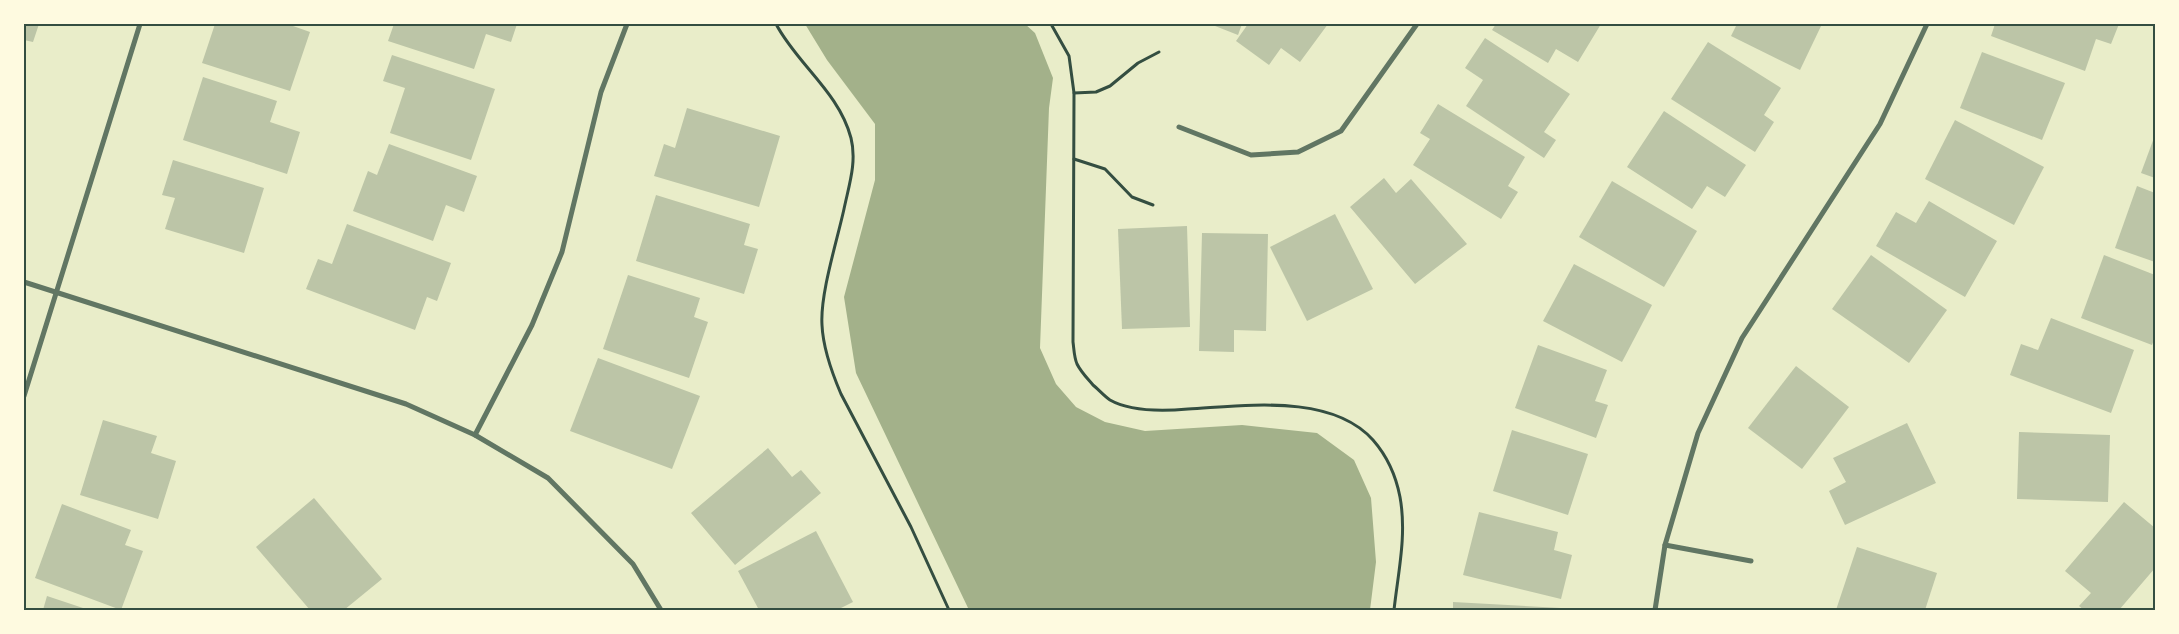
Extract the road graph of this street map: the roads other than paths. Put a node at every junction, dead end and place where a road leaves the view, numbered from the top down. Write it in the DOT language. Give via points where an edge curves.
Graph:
graph roads {
  1 [pos="140,24"];
  2 [pos="627,24"];
  3 [pos="1417,24"];
  4 [pos="1927,24"];
  5 [pos="1179,126"];
  6 [pos="24,282"];
  7 [pos="57,293"];
  8 [pos="24,396"];
  9 [pos="475,435"];
  10 [pos="1665,545"];
  11 [pos="1751,561"];
  12 [pos="661,610"];
  13 [pos="1656,610"];
  1 -- 7 [label="street"];
  2 -- 9 [label="street" via="601,92 562,252 532,325"];
  3 -- 5 [label="street" via="1341,131 1298,152 1251,155"];
  4 -- 10 [label="street" via="1880,124 1742,338 1698,433"];
  6 -- 7 [label="street"];
  7 -- 8 [label="street"];
  7 -- 9 [label="street" via="406,404"];
  9 -- 12 [label="street" via="548,478 632,564"];
  10 -- 11 [label="street"];
  10 -- 13 [label="street"];
}
